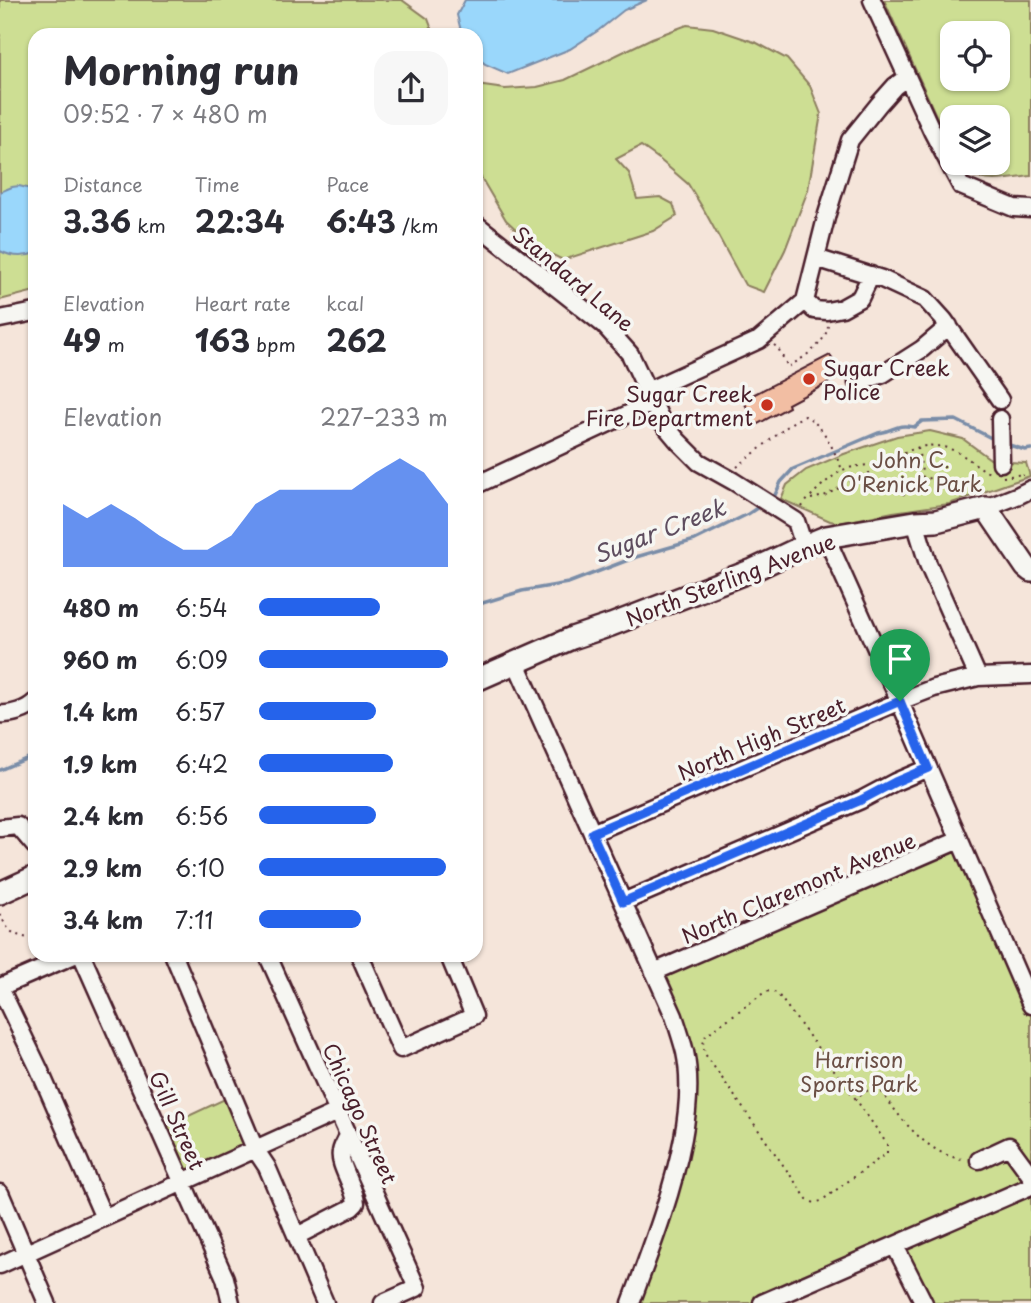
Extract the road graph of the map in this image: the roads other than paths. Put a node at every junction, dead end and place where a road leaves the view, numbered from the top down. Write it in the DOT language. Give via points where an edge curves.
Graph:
graph roads {
  1 [pos="872,0"];
  2 [pos="901,82"];
  3 [pos="1031,209"];
  4 [pos="483,230"];
  5 [pos="816,258"];
  6 [pos="871,275"];
  7 [pos="804,301"];
  8 [pos="28,313"];
  9 [pos="0,319"];
  10 [pos="948,326"];
  11 [pos="857,383"];
  12 [pos="650,397"];
  13 [pos="1000,400"];
  14 [pos="1000,421"];
  15 [pos="998,466"];
  16 [pos="483,481"];
  17 [pos="1028,484"];
  18 [pos="986,508"];
  19 [pos="915,522"];
  20 [pos="827,537"];
  21 [pos="804,546"];
  22 [pos="1031,571"];
  23 [pos="516,663"];
  24 [pos="1031,675"];
  25 [pos="483,677"];
  26 [pos="978,677"];
  27 [pos="900,701"];
  28 [pos="28,709"];
  29 [pos="0,714"];
  30 [pos="928,768"];
  31 [pos="0,828"];
  32 [pos="592,833"];
  33 [pos="28,838"];
  34 [pos="959,840"];
  35 [pos="28,880"];
  36 [pos="0,893"];
  37 [pos="623,902"];
  38 [pos="58,962"];
  39 [pos="85,962"];
  40 [pos="177,962"];
  41 [pos="271,962"];
  42 [pos="363,962"];
  43 [pos="452,962"];
  44 [pos="654,972"];
  45 [pos="0,988"];
  46 [pos="1031,1005"];
  47 [pos="5,1009"];
  48 [pos="337,1112"];
  49 [pos="348,1136"];
  50 [pos="256,1149"];
  51 [pos="979,1160"];
  52 [pos="1031,1176"];
  53 [pos="183,1182"];
  54 [pos="1031,1186"];
  55 [pos="0,1194"];
  56 [pos="104,1218"];
  57 [pos="297,1236"];
  58 [pos="895,1246"];
  59 [pos="25,1253"];
  60 [pos="0,1265"];
  61 [pos="47,1303"];
  62 [pos="231,1303"];
  63 [pos="325,1303"];
  64 [pos="383,1303"];
  65 [pos="631,1303"];
  66 [pos="762,1303"];
  67 [pos="924,1303"];
  1 -- 2 [label="street"];
  2 -- 3 [label="street" via="961,186 1014,208"];
  2 -- 5 [label="street" via="850,140"];
  4 -- 12 [label="street, Standard Lane" via="604,325 630,354"];
  5 -- 6 [label="street"];
  5 -- 7 [label="street"];
  6 -- 7 [label="street" via="860,298 842,308 814,310"];
  6 -- 10 [label="street" via="925,299"];
  7 -- 12 [label="street" via="759,340"];
  8 -- 9 [label="street"];
  10 -- 11 [label="street" via="883,374"];
  10 -- 13 [label="street"];
  12 -- 16 [label="street"];
  12 -- 21 [label="street, Standard Lane" via="662,422 699,462 733,475 793,513"];
  14 -- 15 [label="street"];
  17 -- 18 [label="street, North Sterling Avenue" via="1019,495"];
  18 -- 19 [label="main road, North Sterling Avenue"];
  18 -- 22 [label="main road"];
  19 -- 20 [label="main road, North Sterling Avenue"];
  19 -- 26 [label="street" via="928,564"];
  20 -- 21 [label="main road, North Sterling Avenue"];
  20 -- 27 [label="street"];
  21 -- 23 [label="main road, North Sterling Avenue"];
  23 -- 25 [label="main road, North Sterling Avenue"];
  23 -- 32 [label="street"];
  24 -- 26 [label="street, North High Street"];
  26 -- 27 [label="street, North High Street"];
  27 -- 30 [label="street"];
  27 -- 32 [label="street, North High Street"];
  28 -- 29 [label="street"];
  30 -- 34 [label="street"];
  30 -- 37 [label="street"];
  31 -- 33 [label="street" via="18,826"];
  32 -- 37 [label="street"];
  34 -- 44 [label="street, North Claremont Avenue"];
  34 -- 46 [label="street"];
  35 -- 36 [label="main road"];
  37 -- 44 [label="street"];
  38 -- 45 [label="street"];
  39 -- 53 [label="street, Gill Street"];
  40 -- 50 [label="street"];
  41 -- 48 [label="street, Chicago Street"];
  42 -- 43 [label="street" via="401,1048 474,1016"];
  44 -- 65 [label="street" via="685,1054 687,1117 664,1214"];
  45 -- 47 [label="street"];
  47 -- 56 [label="street" via="39,1069"];
  48 -- 49 [label="street, Chicago Street"];
  48 -- 50 [label="street"];
  49 -- 57 [label="street" via="340,1157 356,1203"];
  49 -- 64 [label="street, Chicago Street" via="417,1288"];
  50 -- 53 [label="street"];
  50 -- 57 [label="street"];
  51 -- 52 [label="street" via="1009,1146"];
  53 -- 56 [label="street"];
  53 -- 62 [label="street, Gill Street"];
  54 -- 58 [label="street"];
  55 -- 59 [label="street"];
  56 -- 59 [label="street"];
  57 -- 63 [label="street"];
  58 -- 66 [label="street"];
  58 -- 67 [label="street"];
  59 -- 60 [label="street"];
  59 -- 61 [label="street"];
}
